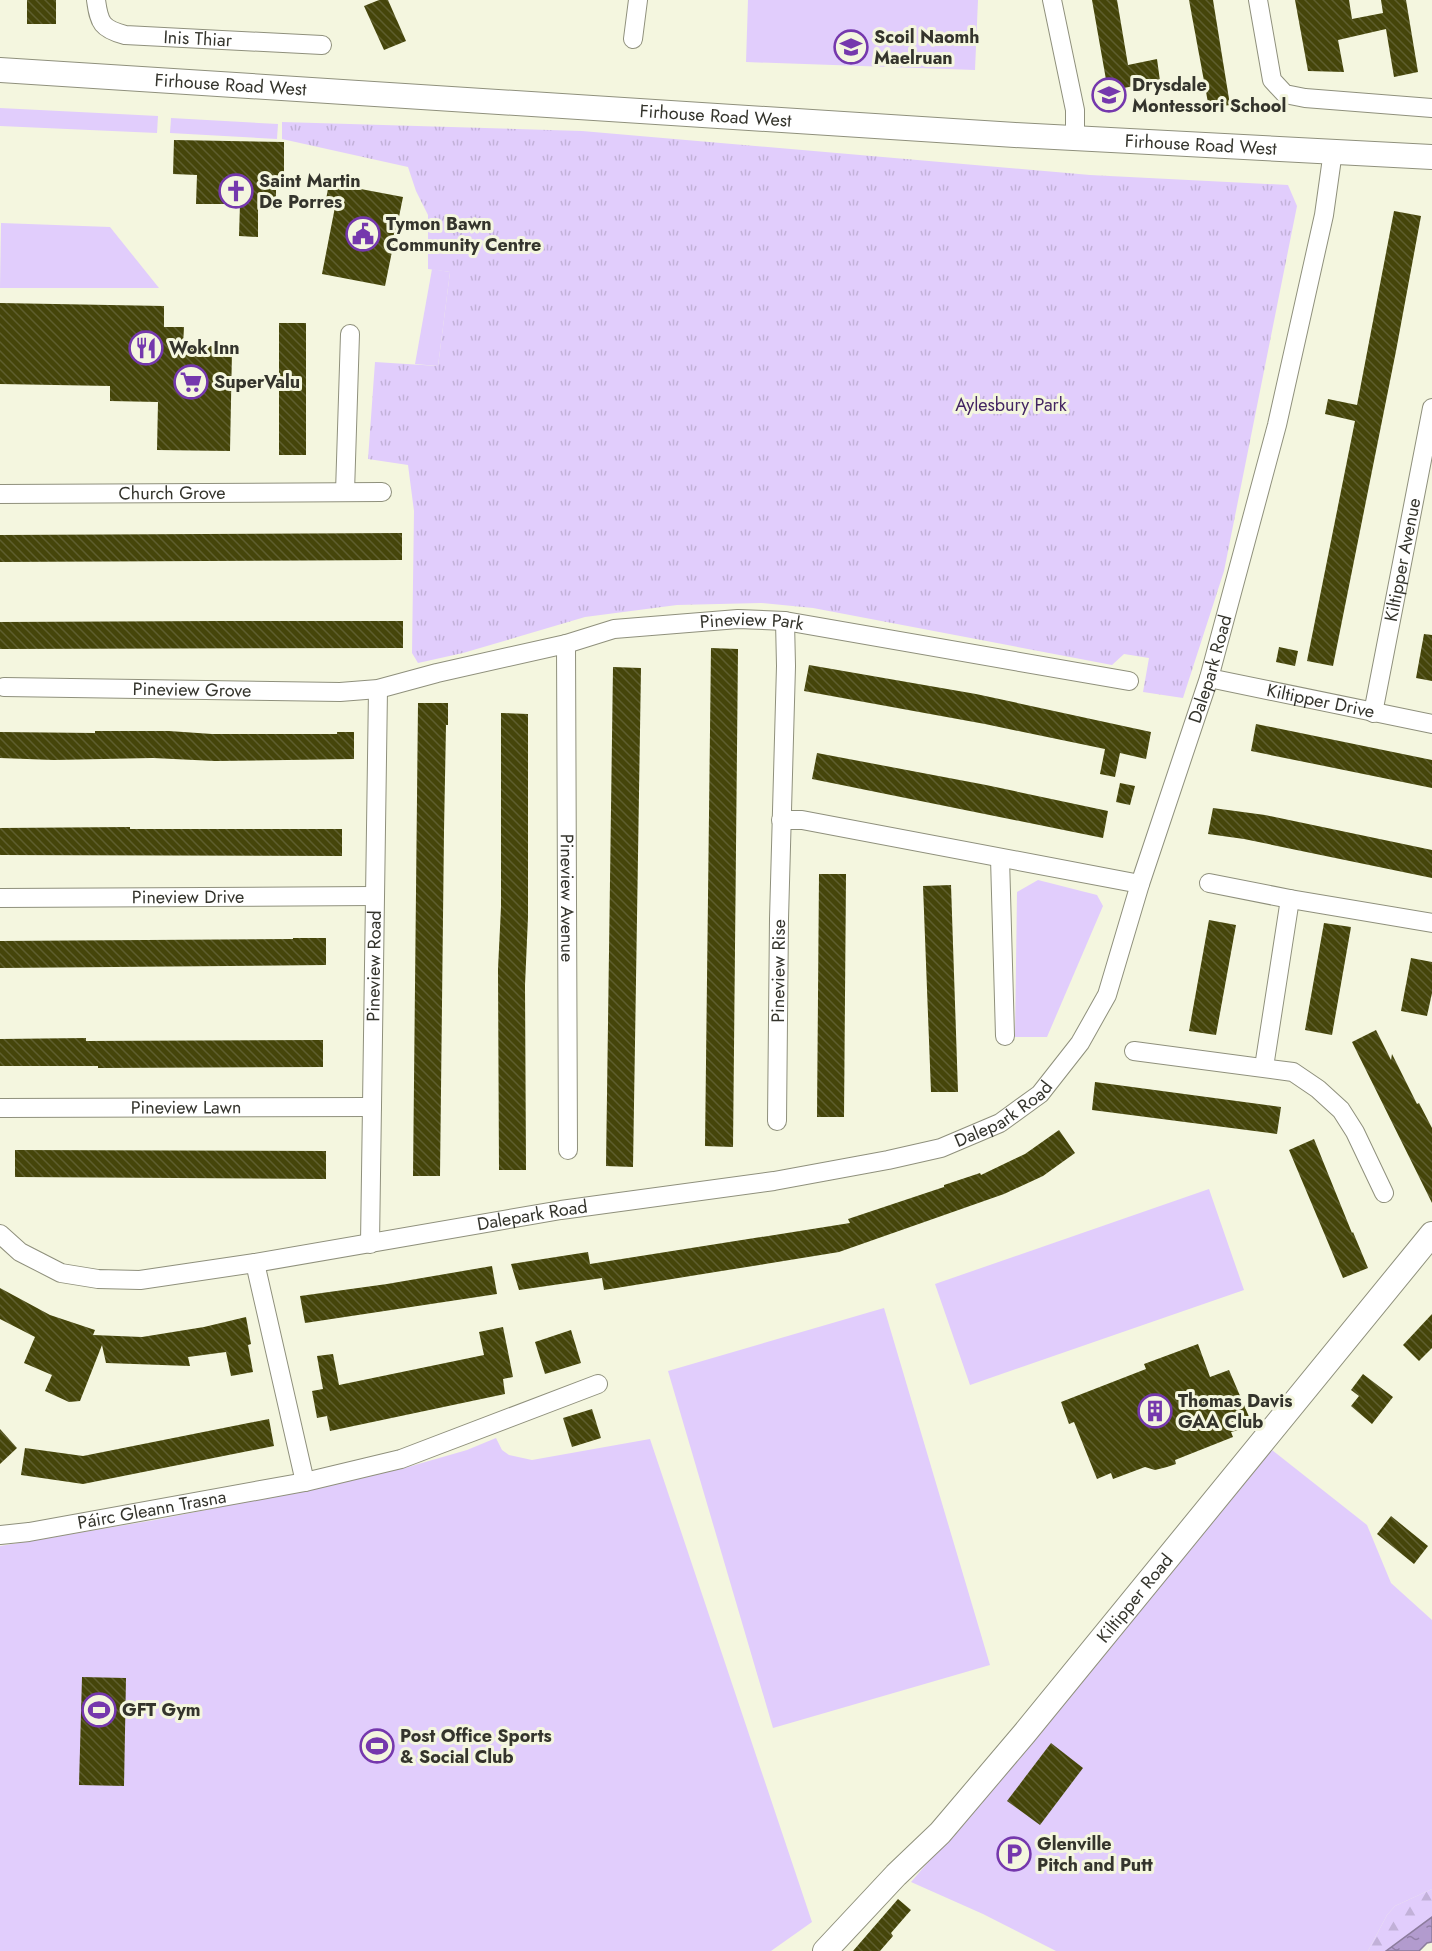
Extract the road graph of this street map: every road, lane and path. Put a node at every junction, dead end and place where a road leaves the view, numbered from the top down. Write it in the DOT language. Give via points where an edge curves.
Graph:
graph roads {
  1 [pos="96,0"];
  2 [pos="638,0"];
  3 [pos="1052,0"];
  4 [pos="1258,0"];
  5 [pos="633,39"];
  6 [pos="322,45"];
  7 [pos="0,70"];
  8 [pos="1432,108"];
  9 [pos="1075,138"];
  10 [pos="1333,151"];
  11 [pos="1432,157"];
  12 [pos="350,334"];
  13 [pos="1432,408"];
  14 [pos="345,492"];
  15 [pos="382,492"];
  16 [pos="0,494"];
  17 [pos="785,621"];
  18 [pos="566,644"];
  19 [pos="1209,678"];
  20 [pos="1129,681"];
  21 [pos="4,687"];
  22 [pos="378,689"];
  23 [pos="1373,713"];
  24 [pos="1432,724"];
  25 [pos="781,820"];
  26 [pos="1000,858"];
  27 [pos="1209,883"];
  28 [pos="1140,884"];
  29 [pos="374,896"];
  30 [pos="0,898"];
  31 [pos="1290,899"];
  32 [pos="1432,923"];
  33 [pos="1005,1036"];
  34 [pos="1134,1051"];
  35 [pos="1264,1067"];
  36 [pos="372,1107"];
  37 [pos="0,1108"];
  38 [pos="777,1122"];
  39 [pos="568,1150"];
  40 [pos="1384,1193"];
  41 [pos="0,1234"];
  42 [pos="1432,1234"];
  43 [pos="370,1244"];
  44 [pos="255,1263"];
  45 [pos="598,1384"];
  46 [pos="305,1482"];
  47 [pos="0,1535"];
  48 [pos="825,1951"];
  1 -- 6 [label="street, Inis Thiar" via="100,21 109,30 125,35"];
  2 -- 5 [label="street"];
  3 -- 9 [label="street" via="1074,110"];
  4 -- 8 [label="street" via="1272,80 1285,94"];
  7 -- 9 [label="street, Firhouse Road West"];
  9 -- 10 [label="street, Firhouse Road West"];
  10 -- 11 [label="street, Firhouse Road West"];
  10 -- 19 [label="street, Dalepark Road" via="1324,215 1277,425"];
  12 -- 14 [label="street"];
  13 -- 23 [label="street, Kiltipper Avenue"];
  14 -- 15 [label="street, Church Grove"];
  14 -- 16 [label="street, Church Grove"];
  17 -- 18 [label="street, Pineview Park" via="738,619 614,630"];
  17 -- 20 [label="street, Pineview Park"];
  17 -- 25 [label="street, Pineview Rise"];
  18 -- 22 [label="street, Pineview Park"];
  18 -- 39 [label="street, Pineview Avenue"];
  19 -- 23 [label="street, Kiltipper Drive"];
  19 -- 28 [label="street, Dalepark Road"];
  21 -- 22 [label="street, Pineview Grove" via="340,692"];
  22 -- 29 [label="street, Pineview Road"];
  23 -- 24 [label="street, Kiltipper Drive"];
  25 -- 26 [label="street" via="802,820"];
  25 -- 38 [label="street, Pineview Rise"];
  26 -- 28 [label="street"];
  26 -- 33 [label="street"];
  27 -- 31 [label="street"];
  28 -- 43 [label="street, Dalepark Road" via="1107,995 1094,1020 1040,1094 1000,1123 941,1148 888,1160"];
  29 -- 30 [label="street, Pineview Drive"];
  29 -- 36 [label="street, Pineview Road"];
  31 -- 32 [label="street"];
  31 -- 35 [label="street"];
  34 -- 35 [label="street"];
  35 -- 40 [label="street" via="1293,1072 1341,1110"];
  36 -- 37 [label="street, Pineview Lawn"];
  36 -- 43 [label="street, Pineview Road"];
  41 -- 44 [label="street, Dalepark Road" via="20,1252 61,1273 98,1279 140,1280"];
  42 -- 48 [label="street, Kiltipper Road" via="1001,1761 940,1833"];
  43 -- 44 [label="street, Dalepark Road"];
  44 -- 46 [label="street"];
  45 -- 46 [label="street, Páirc Gleann Trasna" via="411,1456"];
  46 -- 47 [label="street, Páirc Gleann Trasna"];
}
